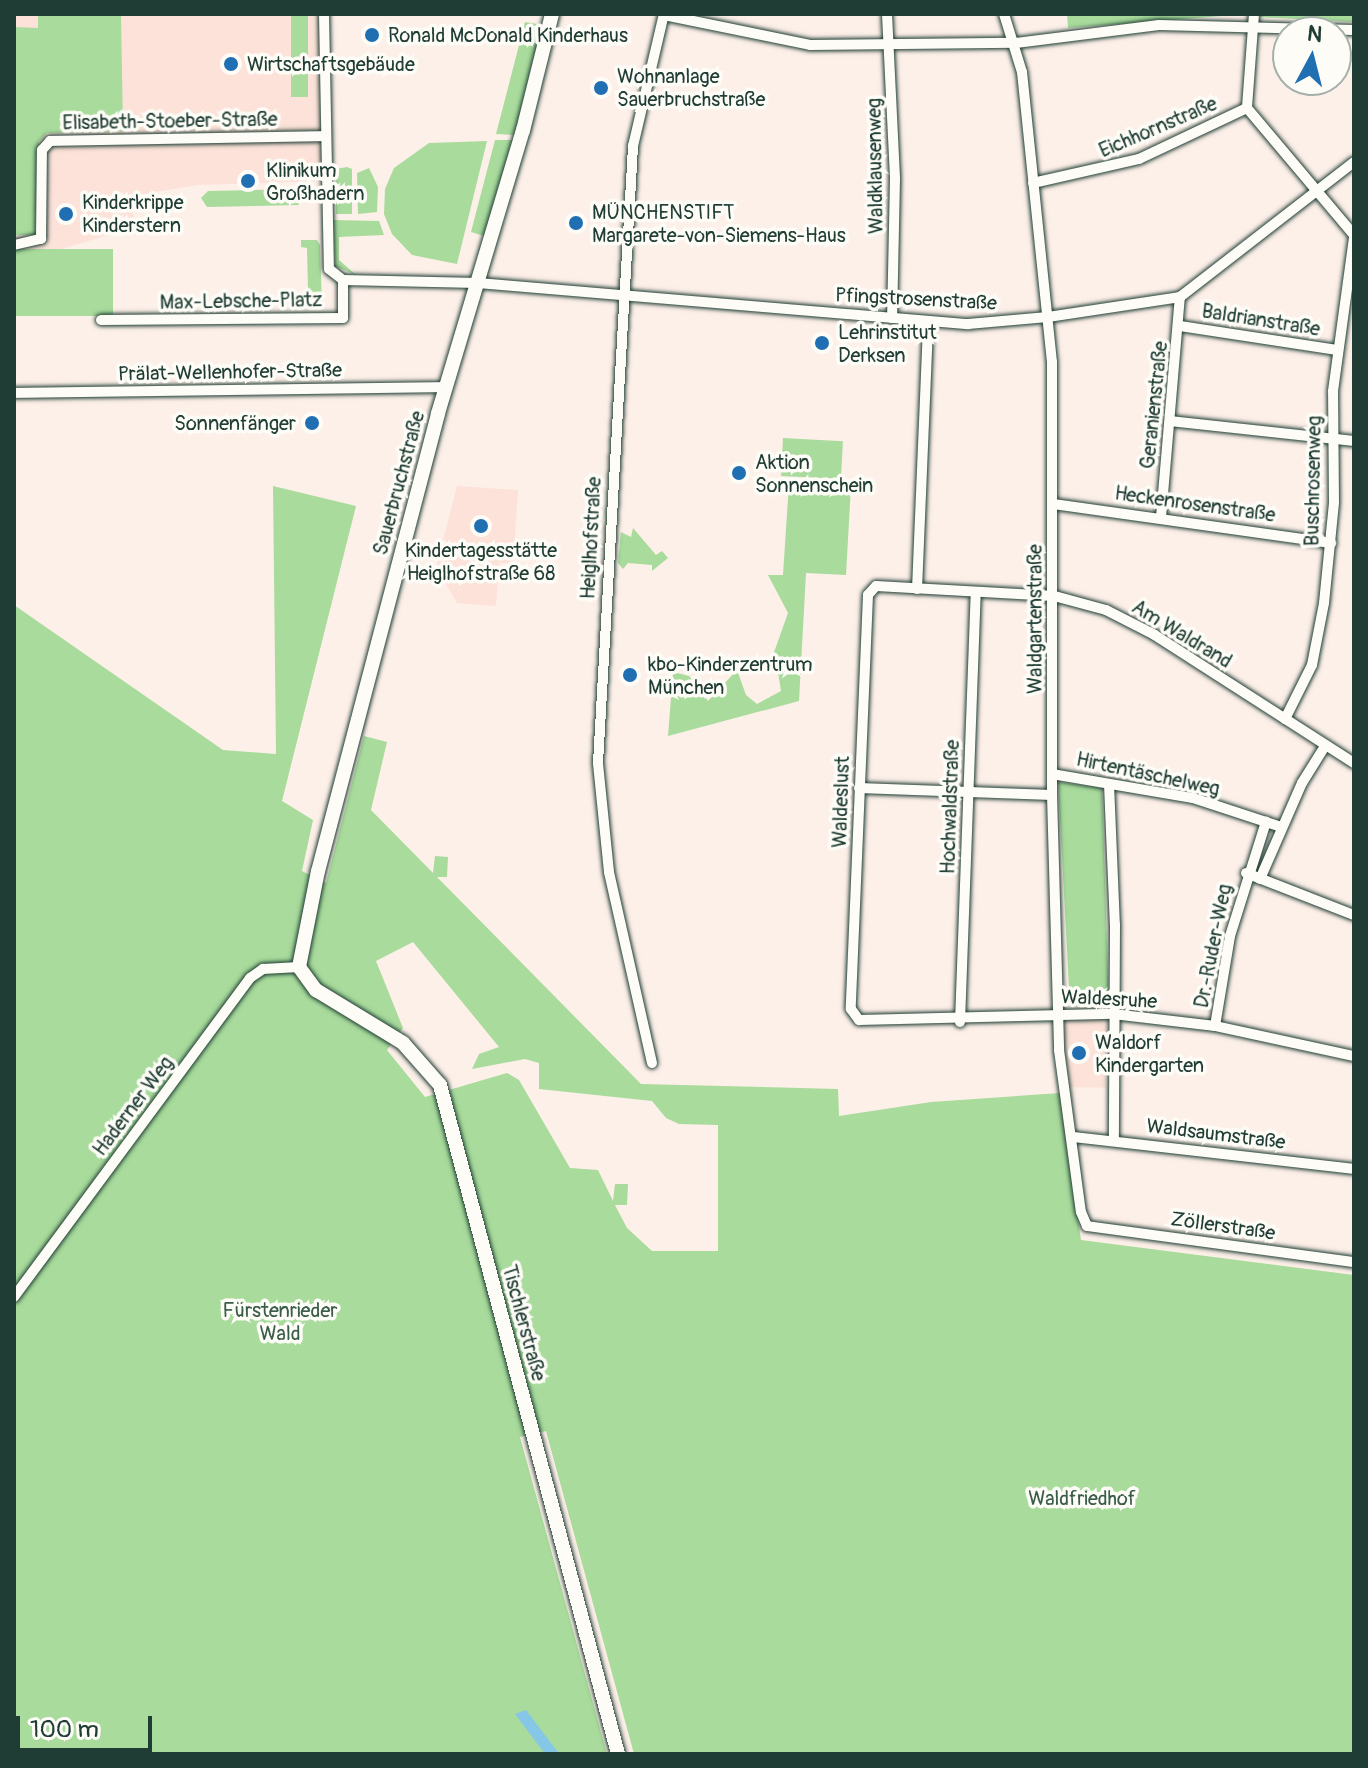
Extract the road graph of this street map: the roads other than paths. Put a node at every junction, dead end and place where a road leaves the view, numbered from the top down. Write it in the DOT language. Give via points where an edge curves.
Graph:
graph roads {
  1 [pos="324,14"];
  2 [pos="552,14"];
  3 [pos="664,14"];
  4 [pos="887,14"];
  5 [pos="1004,14"];
  6 [pos="1253,19"];
  7 [pos="1354,30"];
  8 [pos="1016,43"];
  9 [pos="889,44"];
  10 [pos="1247,108"];
  11 [pos="326,136"];
  12 [pos="1354,162"];
  13 [pos="1033,183"];
  14 [pos="1316,187"];
  15 [pos="1354,236"];
  16 [pos="14,245"];
  17 [pos="343,280"];
  18 [pos="478,283"];
  19 [pos="621,295"];
  20 [pos="1180,297"];
  21 [pos="1048,317"];
  22 [pos="892,318"];
  23 [pos="101,320"];
  24 [pos="928,321"];
  25 [pos="1180,326"];
  26 [pos="1337,350"];
  27 [pos="446,387"];
  28 [pos="14,393"];
  29 [pos="1170,421"];
  30 [pos="1335,439"];
  31 [pos="1354,441"];
  32 [pos="1053,504"];
  33 [pos="1161,517"];
  34 [pos="1331,543"];
  35 [pos="876,586"];
  36 [pos="917,589"];
  37 [pos="976,593"];
  38 [pos="1054,596"];
  39 [pos="1285,719"];
  40 [pos="1325,746"];
  41 [pos="1354,763"];
  42 [pos="1052,774"];
  43 [pos="1109,784"];
  44 [pos="859,788"];
  45 [pos="969,793"];
  46 [pos="1052,795"];
  47 [pos="1266,822"];
  48 [pos="1281,827"];
  49 [pos="1246,873"];
  50 [pos="1260,879"];
  51 [pos="1354,915"];
  52 [pos="299,967"];
  53 [pos="1062,1013"];
  54 [pos="1113,1014"];
  55 [pos="859,1020"];
  56 [pos="960,1022"];
  57 [pos="1215,1026"];
  58 [pos="1354,1056"];
  59 [pos="652,1063"];
  60 [pos="1074,1137"];
  61 [pos="1114,1140"];
  62 [pos="1354,1169"];
  63 [pos="1087,1226"];
  64 [pos="1354,1262"];
  65 [pos="14,1297"];
  66 [pos="618,1754"];
  1 -- 11 [label="street"];
  2 -- 18 [label="street, Sauerbruchstraße"];
  3 -- 9 [label="street" via="810,45"];
  3 -- 19 [label="street, Heiglhofstraße" via="634,135"];
  4 -- 9 [label="street, Waldklausenweg"];
  5 -- 8 [label="street, Waldgartenstraße"];
  6 -- 7 [label="street"];
  6 -- 8 [label="street"];
  6 -- 10 [label="street"];
  8 -- 9 [label="street"];
  8 -- 13 [label="street, Waldgartenstraße"];
  9 -- 22 [label="street, Waldklausenweg" via="895,179"];
  10 -- 13 [label="street, Eichhornstraße" via="1139,159"];
  10 -- 14 [label="street"];
  11 -- 16 [label="street, Elisabeth-Stoeber-Straße" via="50,141 42,150 41,239"];
  11 -- 17 [label="street, Max-Lebsche-Platz" via="329,269"];
  12 -- 14 [label="street"];
  13 -- 21 [label="street, Waldgartenstraße"];
  14 -- 15 [label="street"];
  14 -- 20 [label="street"];
  15 -- 26 [label="street, Buschrosenweg"];
  17 -- 18 [label="street, Max-Lebsche-Platz"];
  17 -- 23 [label="street, Max-Lebsche-Platz" via="343,318"];
  18 -- 19 [label="street, Pfingstrosenstraße"];
  18 -- 27 [label="street, Sauerbruchstraße"];
  19 -- 22 [label="street, Pfingstrosenstraße"];
  19 -- 59 [label="street, Heiglhofstraße" via="599,797 609,872"];
  20 -- 21 [label="street, Pfingstrosenstraße"];
  20 -- 25 [label="street, Geranienstraße"];
  21 -- 24 [label="street, Pfingstrosenstraße" via="986,324"];
  21 -- 32 [label="street, Waldgartenstraße"];
  22 -- 24 [label="street, Pfingstrosenstraße"];
  24 -- 36 [label="street"];
  25 -- 26 [label="street, Baldrianstraße"];
  25 -- 29 [label="street, Geranienstraße"];
  26 -- 30 [label="street, Buschrosenweg"];
  27 -- 28 [label="street, Prälat-Wellenhofer-Straße"];
  27 -- 52 [label="street, Sauerbruchstraße" via="321,858"];
  29 -- 30 [label="street"];
  29 -- 33 [label="street, Geranienstraße"];
  30 -- 31 [label="street"];
  30 -- 34 [label="street, Buschrosenweg"];
  32 -- 33 [label="street, Heckenrosenstraße"];
  32 -- 38 [label="street, Waldgartenstraße"];
  33 -- 34 [label="street, Heckenrosenstraße"];
  34 -- 39 [label="street, Buschrosenweg" via="1312,665"];
  35 -- 36 [label="street, Am Waldrand"];
  35 -- 44 [label="street, Waldeslust" via="868,595"];
  36 -- 37 [label="street, Am Waldrand"];
  37 -- 38 [label="street, Am Waldrand"];
  37 -- 45 [label="street, Hochwaldstraße"];
  38 -- 39 [label="street, Am Waldrand" via="1106,610 1155,635"];
  38 -- 42 [label="street, Waldgartenstraße"];
  39 -- 40 [label="street, Am Waldrand"];
  40 -- 41 [label="street, Am Waldrand"];
  40 -- 48 [label="street, Dr.-Ruder-Weg"];
  42 -- 43 [label="street, Hirtentäschelweg"];
  42 -- 46 [label="street, Waldgartenstraße"];
  43 -- 47 [label="street, Hirtentäschelweg" via="1193,798"];
  43 -- 54 [label="street"];
  44 -- 45 [label="street"];
  44 -- 55 [label="street, Waldeslust" via="851,1009"];
  45 -- 46 [label="street"];
  45 -- 56 [label="street, Hochwaldstraße"];
  46 -- 53 [label="street, Waldgartenstraße"];
  47 -- 48 [label="street, Hirtentäschelweg"];
  47 -- 49 [label="street, Dr.-Ruder-Weg"];
  48 -- 50 [label="street, Dr.-Ruder-Weg"];
  49 -- 50 [label="street, Dr.-Ruder-Weg"];
  49 -- 57 [label="street, Dr.-Ruder-Weg"];
  50 -- 51 [label="street"];
  52 -- 65 [label="street, Haderner Weg" via="263,969 250,978"];
  52 -- 66 [label="street, Tischlerstraße" via="316,990 403,1043 440,1085"];
  53 -- 54 [label="street, Waldesruhe"];
  53 -- 56 [label="street, Waldesruhe"];
  53 -- 60 [label="street, Waldgartenstraße" via="1063,1096"];
  54 -- 57 [label="street, Waldesruhe"];
  54 -- 61 [label="street"];
  55 -- 56 [label="street, Waldesruhe"];
  57 -- 58 [label="street, Waldesruhe"];
  60 -- 61 [label="street, Waldsaumstraße"];
  60 -- 63 [label="street, Waldgartenstraße"];
  61 -- 62 [label="street, Waldsaumstraße"];
  63 -- 64 [label="street, Zöllerstraße"];
}
